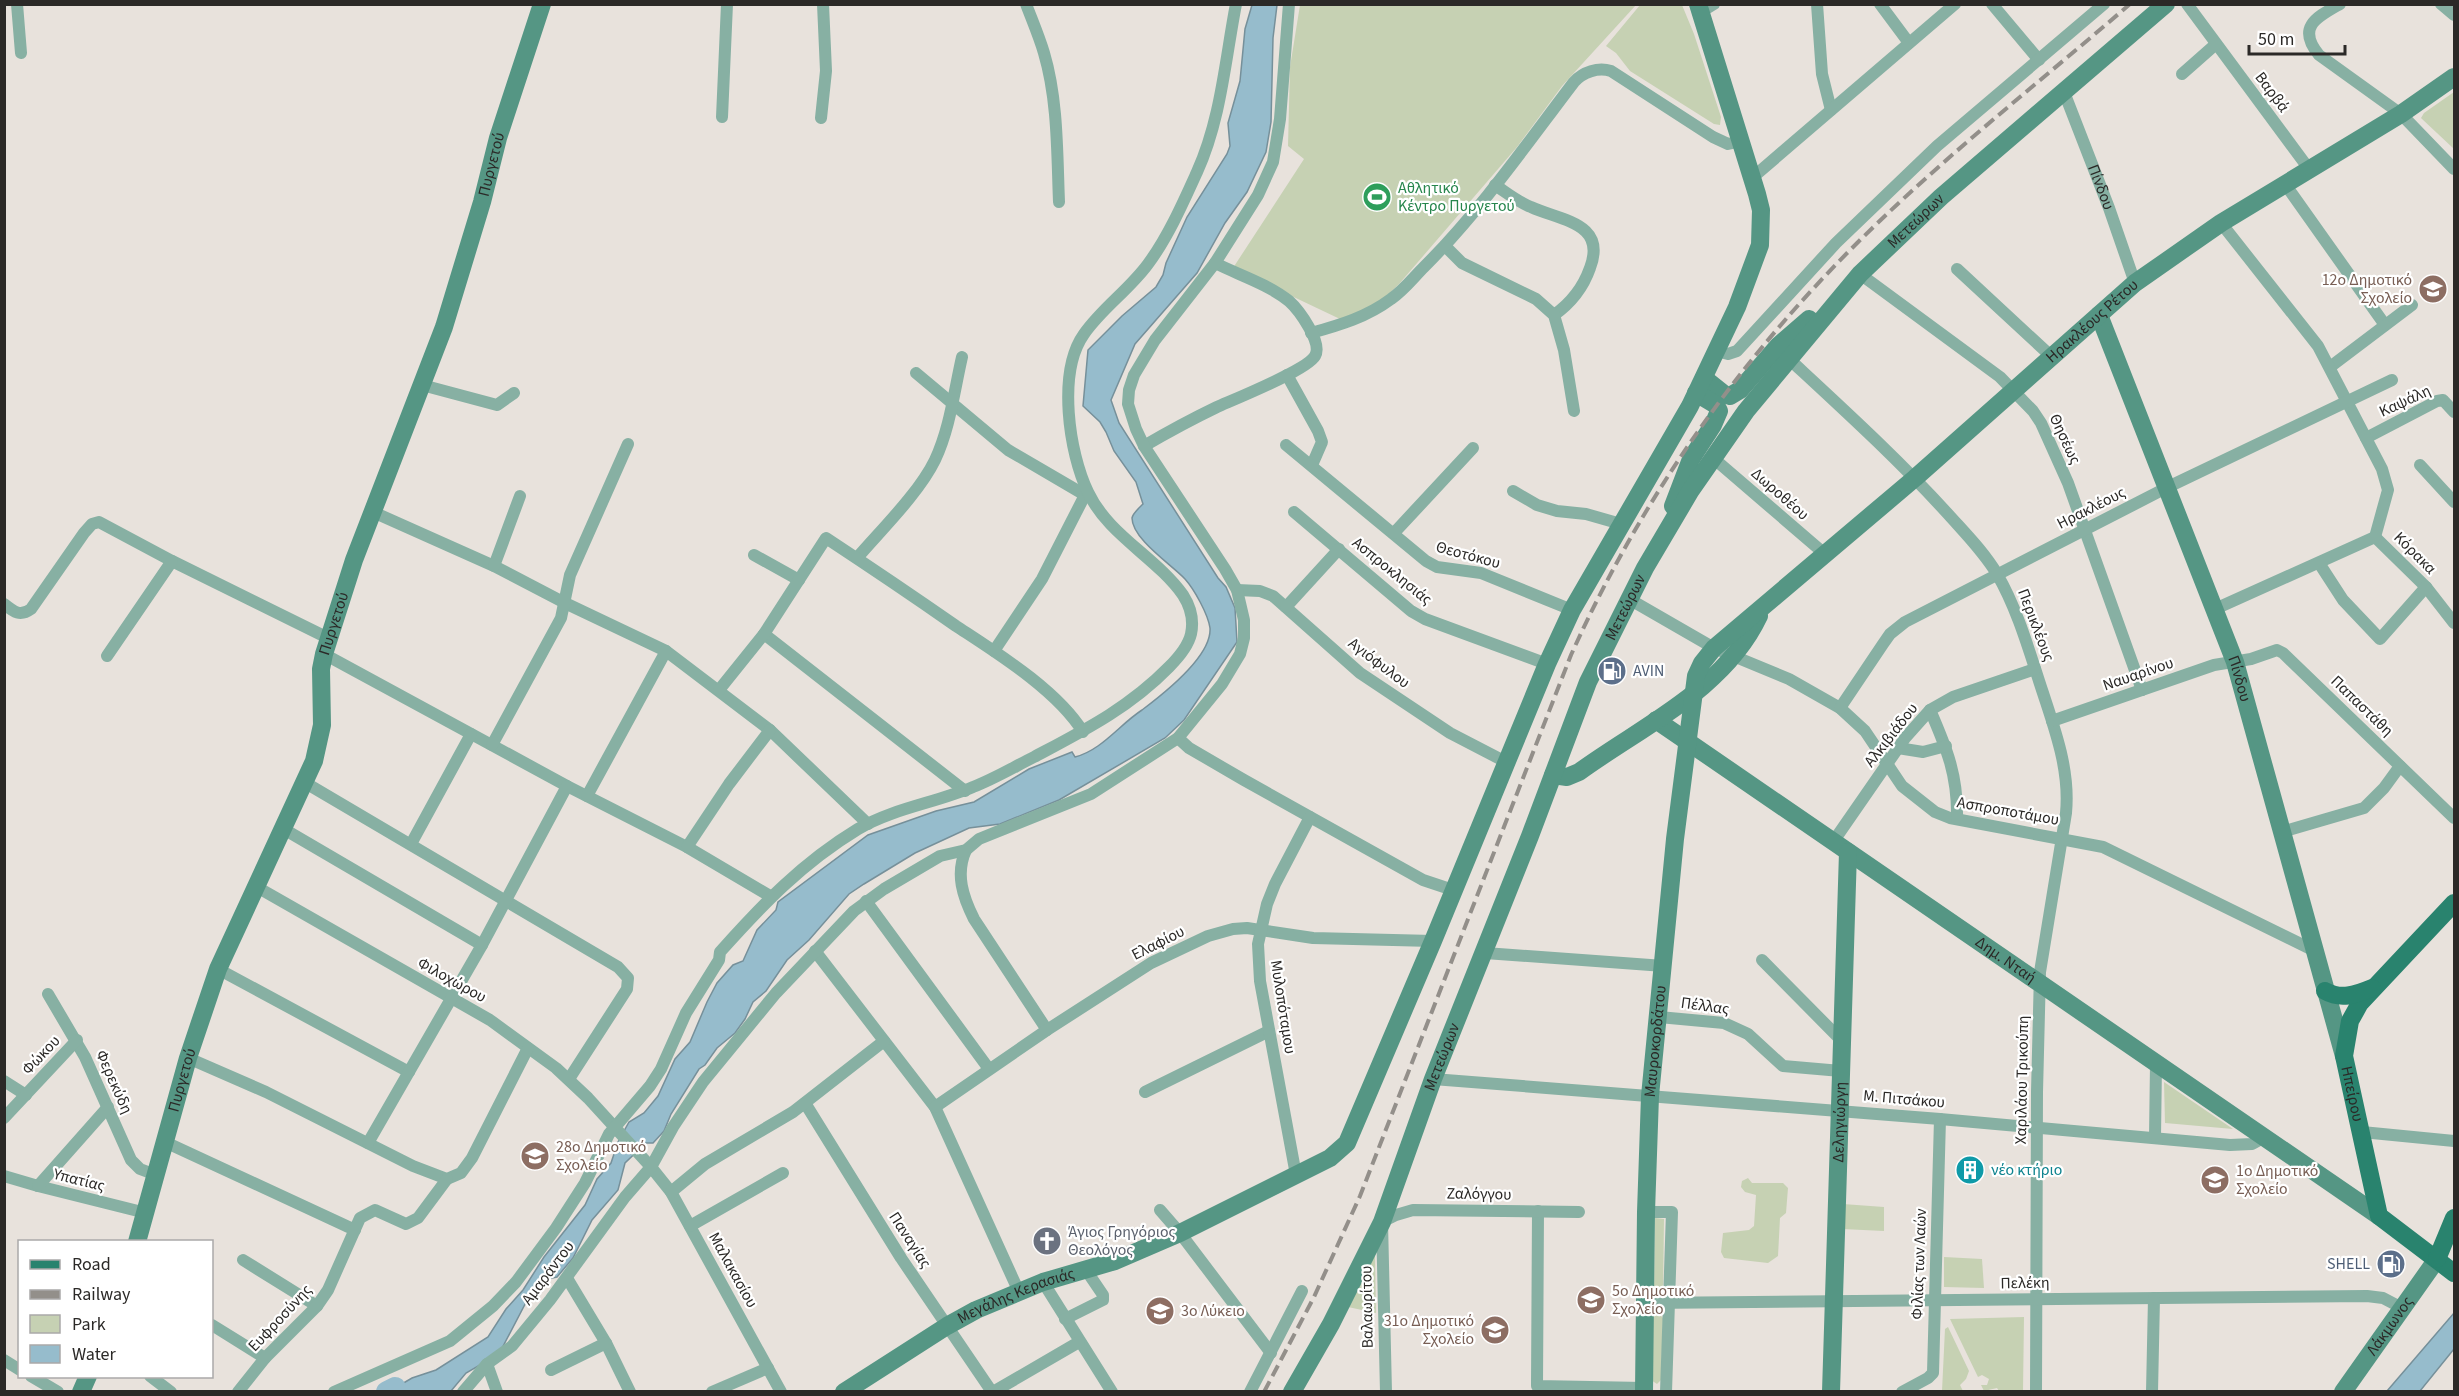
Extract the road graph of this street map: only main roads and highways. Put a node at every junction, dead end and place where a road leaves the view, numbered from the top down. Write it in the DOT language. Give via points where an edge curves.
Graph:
graph roads {
  1 [pos="2454,903"];
  2 [pos="2373,988"];
  3 [pos="2325,991"];
  4 [pos="2454,1218"];
  5 [pos="2447,1267"];
  1 -- 2 [label="main road, Ηπείρου"];
  2 -- 3 [label="main road" via="2345,996"];
  2 -- 5 [label="main road, Ηπείρου" via="2353,1014 2344,1056 2379,1216"];
  4 -- 5 [label="main road"];
}
